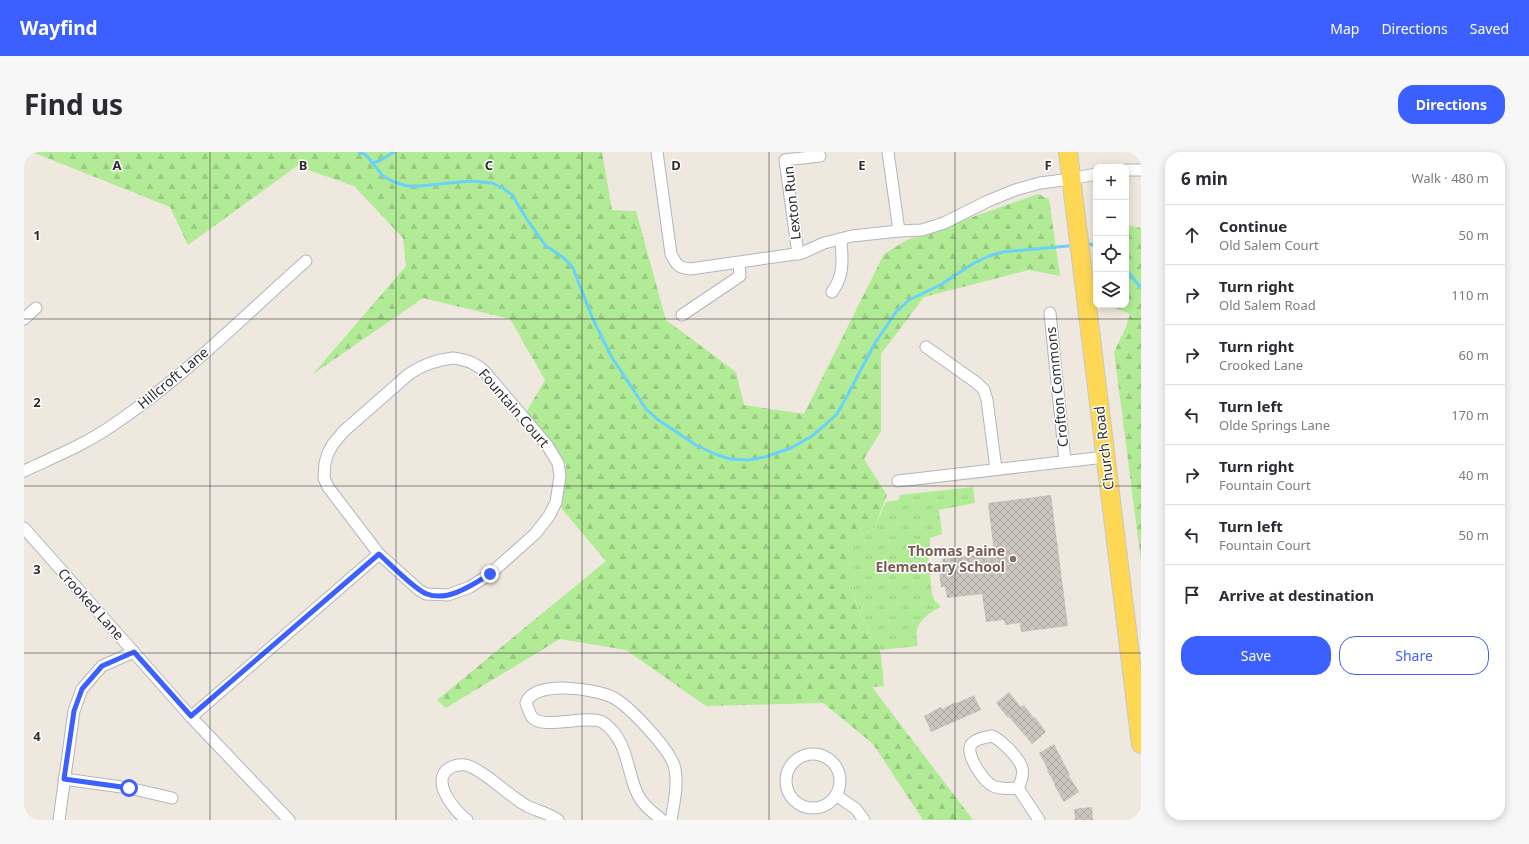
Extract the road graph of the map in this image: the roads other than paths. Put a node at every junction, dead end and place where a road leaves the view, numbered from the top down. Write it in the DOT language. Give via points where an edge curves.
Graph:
graph roads {
  1 [pos="657,152"];
  2 [pos="888,152"];
  3 [pos="1068,152"];
  4 [pos="820,156"];
  5 [pos="1129,170"];
  6 [pos="1141,170"];
  7 [pos="1093,175"];
  8 [pos="1071,179"];
  9 [pos="899,231"];
  10 [pos="841,239"];
  11 [pos="798,254"];
  12 [pos="306,261"];
  13 [pos="738,263"];
  14 [pos="832,292"];
  15 [pos="36,308"];
  16 [pos="1050,313"];
  17 [pos="682,314"];
  18 [pos="24,319"];
  19 [pos="926,347"];
  20 [pos="1105,457"];
  21 [pos="1065,461"];
  22 [pos="996,470"];
  23 [pos="24,472"];
  24 [pos="898,481"];
  25 [pos="24,528"];
  26 [pos="379,554"];
  27 [pos="134,652"];
  28 [pos="191,716"];
  29 [pos="1141,744"];
  30 [pos="64,779"];
  31 [pos="1018,788"];
  32 [pos="836,795"];
  33 [pos="172,798"];
  34 [pos="59,820"];
  35 [pos="289,820"];
  36 [pos="467,820"];
  37 [pos="558,820"];
  38 [pos="662,820"];
  39 [pos="671,820"];
  40 [pos="864,820"];
  41 [pos="1039,820"];
  1 -- 13 [label="street" via="671,254 676,263 681,268 690,269"];
  2 -- 9 [label="street"];
  3 -- 8 [label="main road, Church Road"];
  4 -- 11 [label="street, Lexton Run" via="785,160"];
  5 -- 6 [label="street"];
  7 -- 8 [label="street"];
  8 -- 9 [label="street" via="1014,190 944,223 922,230"];
  8 -- 20 [label="main road, Church Road"];
  9 -- 10 [label="street"];
  10 -- 11 [label="street"];
  10 -- 14 [label="street" via="842,272 839,284"];
  11 -- 13 [label="street"];
  12 -- 23 [label="street, Hillcroft Lane" via="149,400 88,440"];
  13 -- 17 [label="street" via="740,276"];
  15 -- 18 [label="street"];
  16 -- 21 [label="street, Crofton Commons"];
  19 -- 22 [label="street" via="984,390 988,400"];
  20 -- 21 [label="street, Crofton Commons"];
  20 -- 29 [label="main road, Church Road"];
  21 -- 22 [label="street, Crofton Commons"];
  22 -- 24 [label="street, Crofton Commons"];
  25 -- 27 [label="street, Crooked Lane"];
  26 -- 26 [label="street, Fountain Court" via="328,487 324,478 328,453 344,431 417,369 433,362 453,358 476,364 547,445 558,463 560,476 556,502 549,516 535,534 490,574 470,587 448,595 426,594 419,590"];
  26 -- 28 [label="street"];
  27 -- 28 [label="street, Crooked Lane"];
  27 -- 30 [label="street" via="102,666 82,689 74,711"];
  28 -- 35 [label="street, Crooked Lane"];
  30 -- 33 [label="street" via="129,788"];
  30 -- 34 [label="street"];
  31 -- 31 [label="street" via="1001,789 986,780 972,757 970,748 973,743 986,736 999,739 1023,768 1023,779"];
  31 -- 41 [label="street"];
  32 -- 32 [label="street" via="840,782 839,773 829,759 816,754 802,756 790,769 787,781 790,794 802,805 819,807 827,804"];
  32 -- 40 [label="street" via="856,809"];
  36 -- 37 [label="street" via="449,801 443,788 445,772 459,764 468,765 527,806"];
  38 -- 39 [label="street" via="640,800 625,751 612,729 601,721 538,720 532,717 527,700 542,690 554,688 605,694 624,705 670,755 675,768 676,788"];
}
